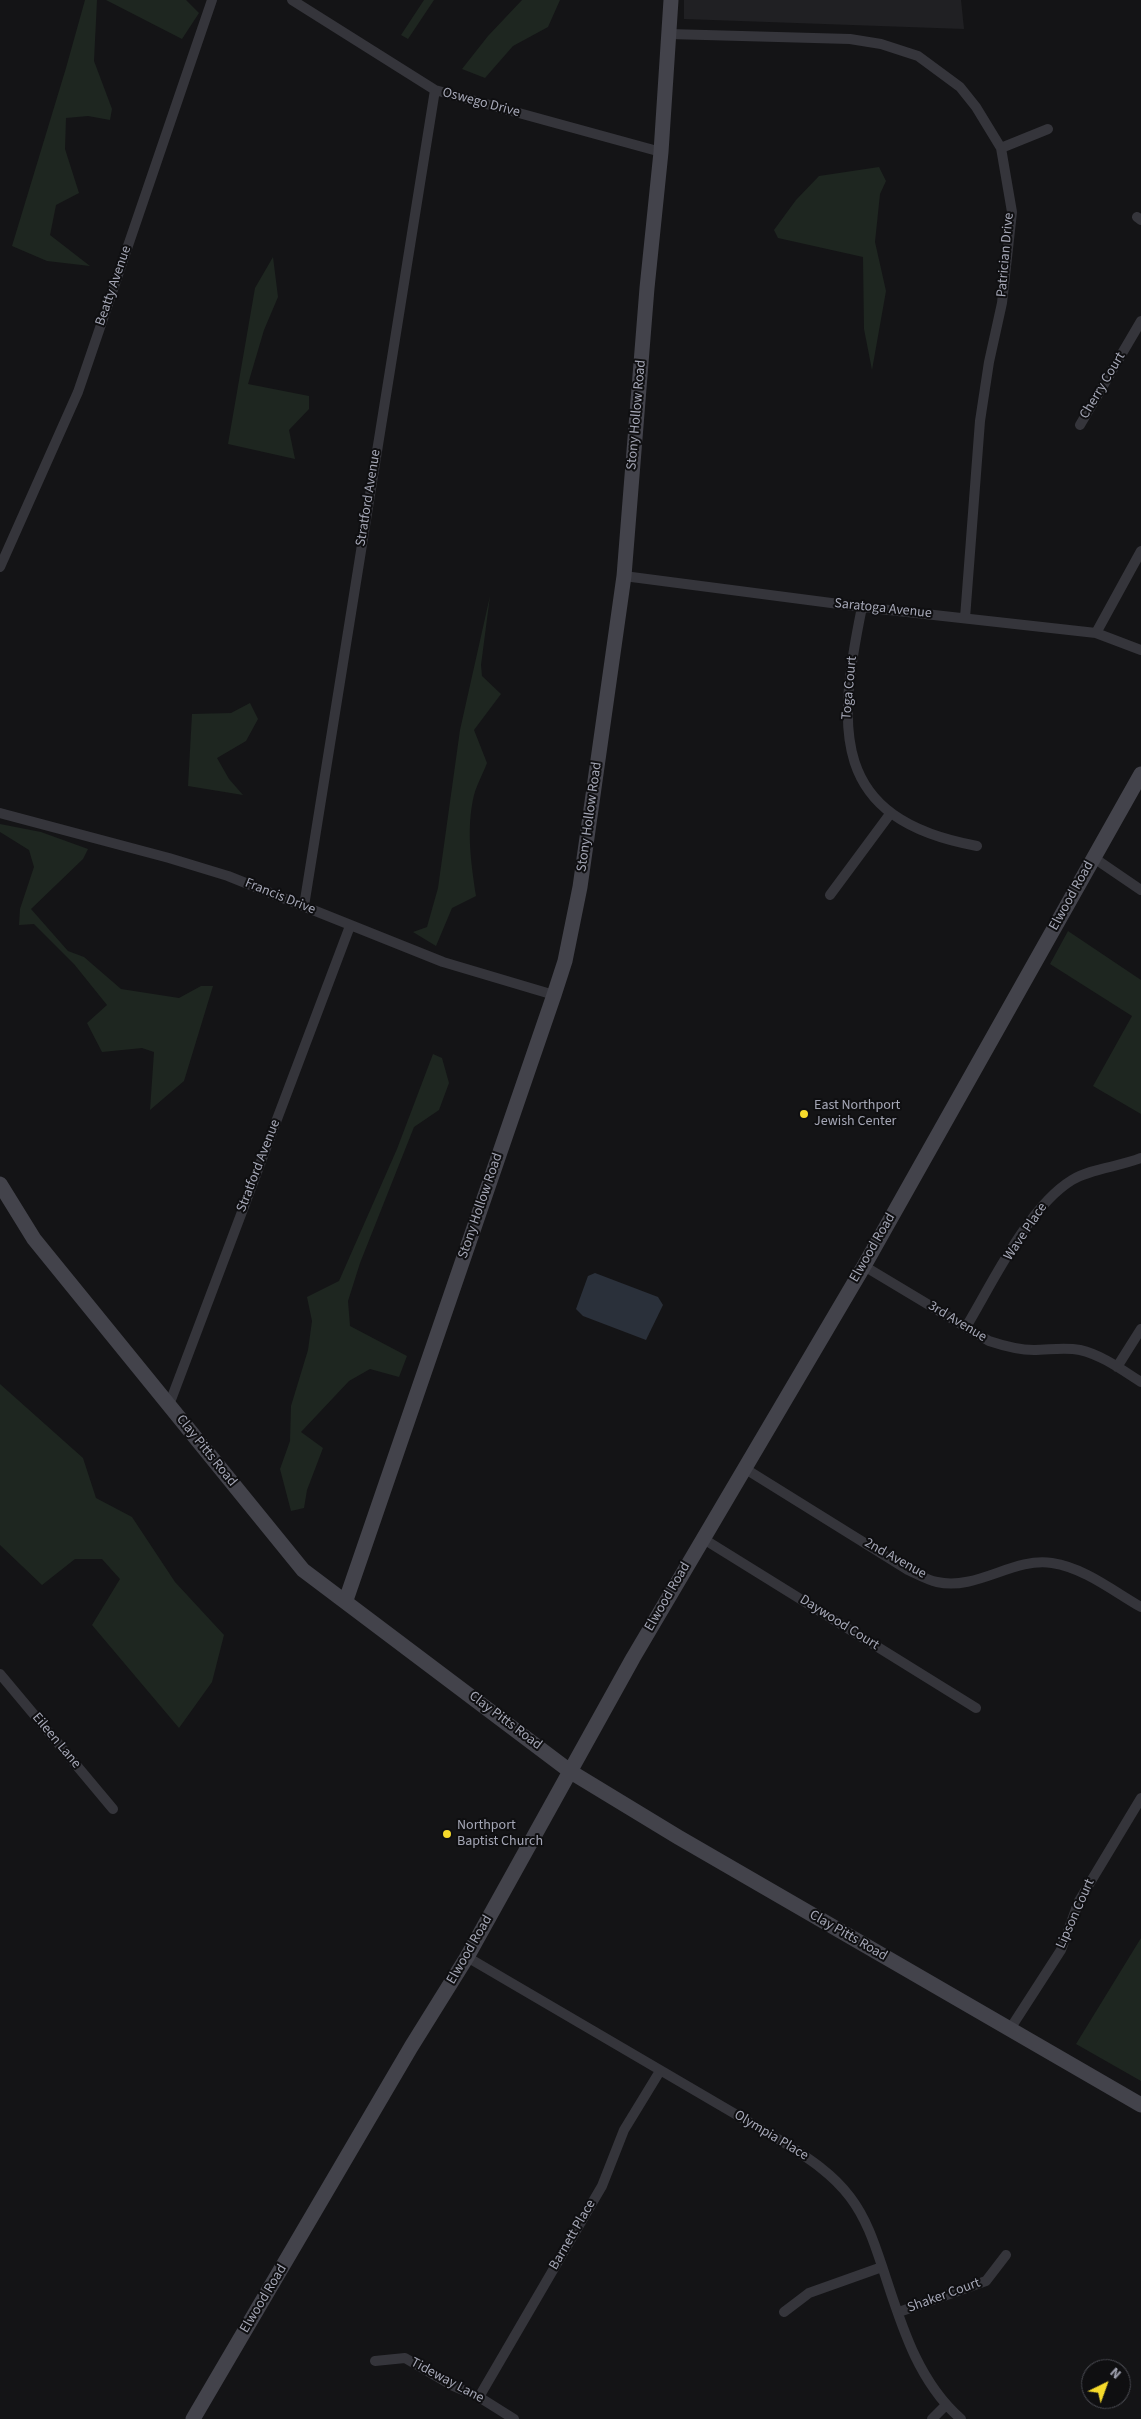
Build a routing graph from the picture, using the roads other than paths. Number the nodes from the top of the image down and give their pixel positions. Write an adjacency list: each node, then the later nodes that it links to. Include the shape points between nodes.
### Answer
1 (212, 0): 12 (street, Beatty Avenue, via 78,392)
2 (292, 0): 5 (street, Oswego Drive)
3 (671, 0): 4 (street, Stony Hollow Road)
4 (669, 34): 7 (street, Patrician Drive, via 850,39 881,44 918,56 960,87); 8 (street, Stony Hollow Road)
5 (435, 90): 8 (street, Oswego Drive); 25 (street, Stratford Avenue)
6 (1048, 128): 7 (street)
7 (1001, 148): 15 (street, Patrician Drive, via 1012,212 1002,303 980,421)
8 (661, 152): 13 (street, Stony Hollow Road)
9 (1141, 322): 10 (street, Cherry Court)
10 (1080, 425)
11 (1141, 551): 16 (street)
12 (0, 567)
13 (624, 576): 14 (street, Saratoga Avenue); 27 (street, Stony Hollow Road, via 580,887 565,961)
14 (862, 607): 15 (street, Saratoga Avenue); 20 (street, Toga Court, via 853,649 846,723 857,770)
15 (965, 618): 16 (street, Saratoga Avenue)
16 (1096, 634): 17 (street, Saratoga Avenue)
17 (1141, 650)
18 (1141, 774): 22 (street, Elwood Road)
19 (0, 813): 25 (street, Francis Drive, via 177,860)
20 (890, 814): 21 (street, Toga Court, via 946,840); 24 (street)
21 (977, 846)
22 (1094, 858): 23 (street); 30 (street, Elwood Road)
23 (1141, 890)
24 (830, 894)
25 (304, 906): 26 (street, Francis Drive)
26 (350, 926): 27 (street, Francis Drive, via 443,962); 35 (street, Stratford Avenue)
27 (554, 995): 38 (street, Stony Hollow Road)
28 (1141, 1158): 31 (street, Wave Place, via 1074,1179 1052,1195 1031,1219)
29 (0, 1184): 35 (street, Clay Pitts Road, via 34,1239)
30 (864, 1266): 31 (street, 3rd Avenue); 36 (street, Elwood Road)
31 (966, 1327): 33 (street, 3rd Avenue, via 989,1341 1010,1348 1080,1350)
32 (1141, 1329): 33 (street)
33 (1117, 1367): 34 (street, 3rd Avenue)
34 (1141, 1382)
35 (169, 1406): 38 (street, Clay Pitts Road, via 303,1570)
36 (744, 1468): 37 (street, Elwood Road); 39 (street, 2nd Avenue, via 908,1570 937,1582 969,1582 1025,1564 1051,1563 1077,1569)
37 (702, 1538): 41 (street, Daywood Court); 42 (street, Elwood Road)
38 (346, 1600): 42 (street, Clay Pitts Road)
39 (1141, 1607)
40 (0, 1674): 44 (street, Eileen Lane)
41 (976, 1708)
42 (571, 1772): 45 (street, Elwood Road); 46 (street, Clay Pitts Road)
43 (1141, 1798): 46 (street, Lipson Court, via 1079,1901 1061,1950)
44 (113, 1809)
45 (467, 1957): 47 (street, Olympia Place); 56 (street, Elwood Road)
46 (1010, 2029): 48 (street, Clay Pitts Road)
47 (660, 2071): 50 (street, Olympia Place, via 814,2162 835,2180 864,2218); 54 (street, Barnett Place, via 624,2130 602,2186)
48 (1141, 2105)
49 (1006, 2255): 52 (street, Shaker Court, via 986,2281)
50 (882, 2267): 51 (street, via 809,2293); 52 (street, Olympia Place)
51 (784, 2312)
52 (899, 2312): 55 (street, Olympia Place, via 919,2368)
53 (375, 2361): 54 (street, Tideway Lane, via 405,2358)
54 (479, 2397): 57 (street, Tideway Lane)
55 (945, 2406): 58 (street); 59 (street, Olympia Place)
56 (193, 2419)
57 (514, 2419)
58 (932, 2419)
59 (960, 2419)

